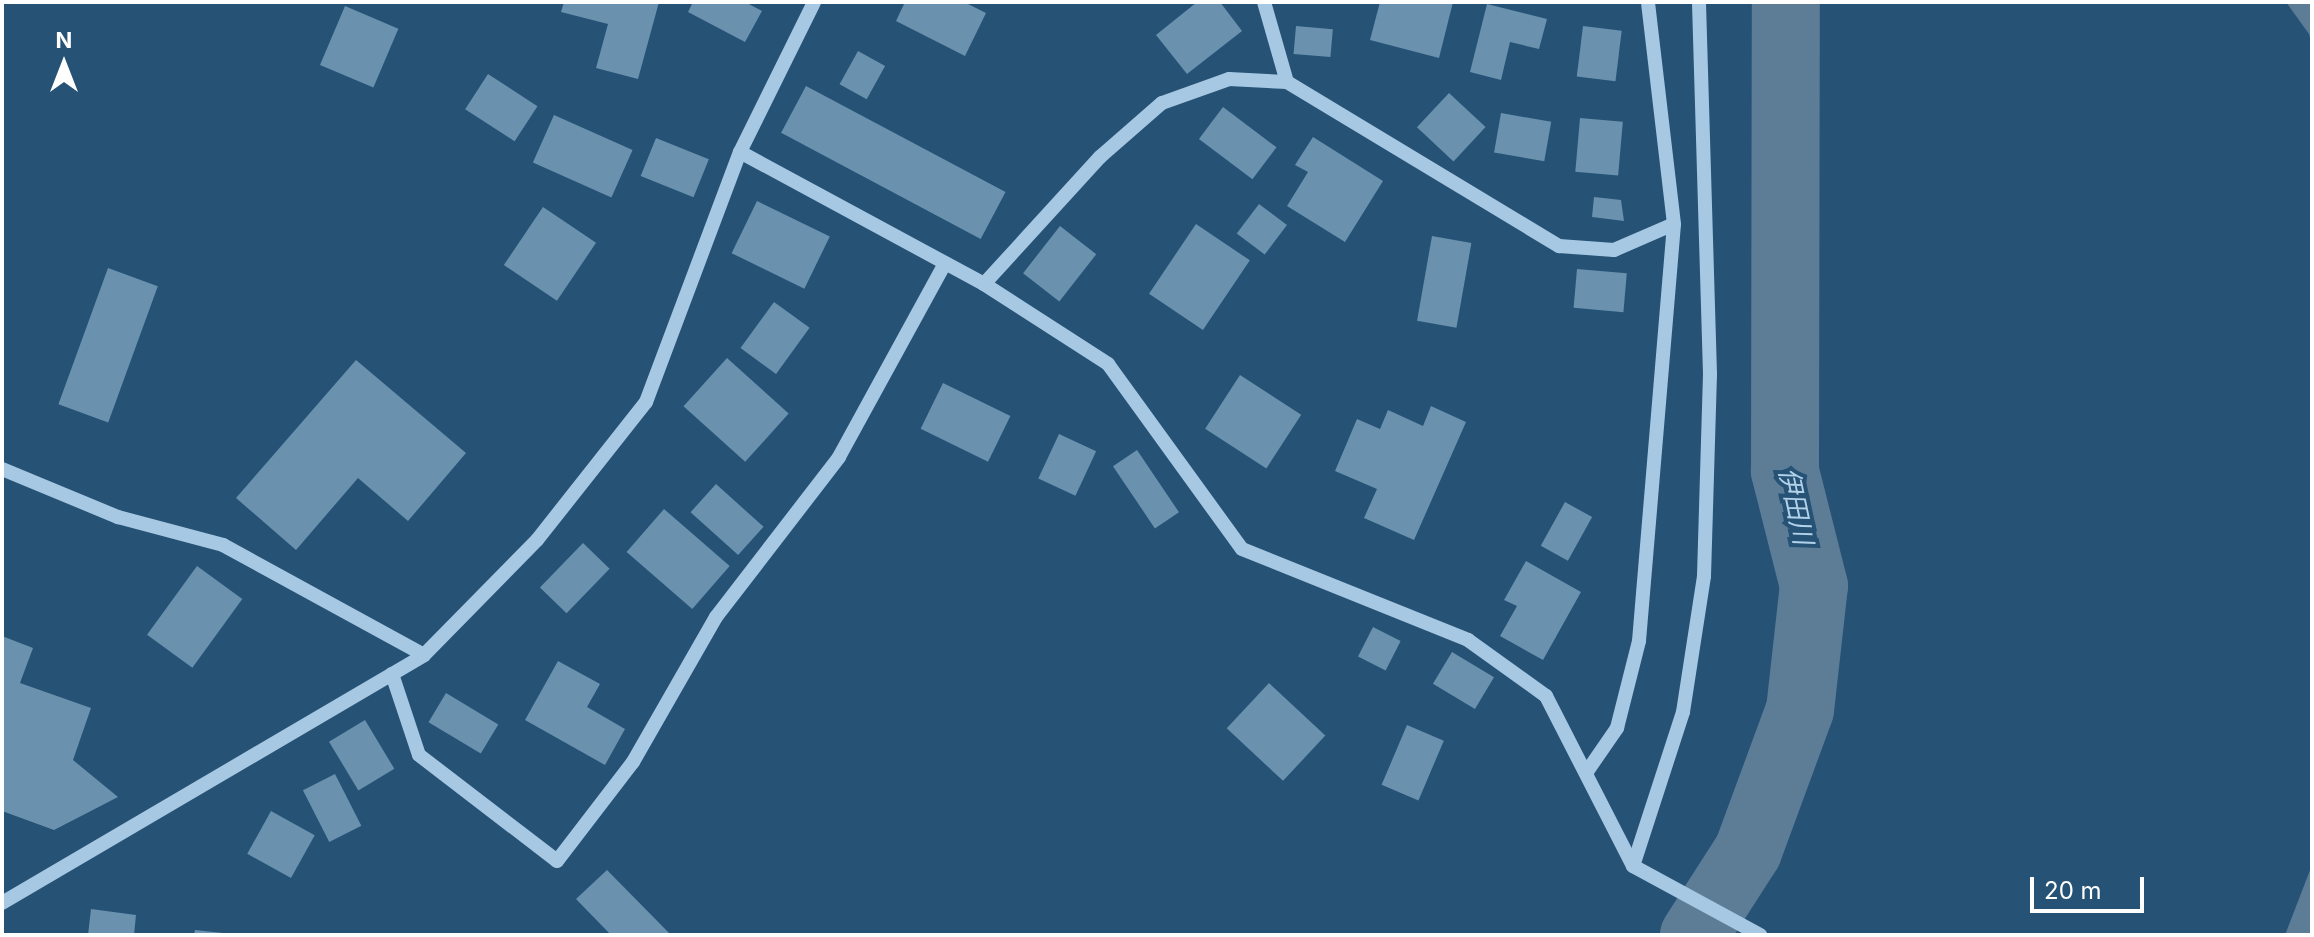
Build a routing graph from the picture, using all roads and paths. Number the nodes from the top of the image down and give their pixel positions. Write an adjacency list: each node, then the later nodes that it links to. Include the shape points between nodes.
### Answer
1 (813, 2): 6 (street)
2 (1264, 2): 5 (street)
3 (1648, 2): 7 (street)
4 (1699, 2): 14 (street, via 1710,374 1704,576 1683,712)
5 (1287, 82): 7 (street, via 1559,246 1614,250); 9 (street, via 1229,79 1162,103 1100,157)
6 (740, 152): 8 (street); 11 (street, via 646,402 537,540)
7 (1674, 224): 13 (street, via 1639,641 1617,728)
8 (945, 263): 9 (street); 12 (street, via 839,457 716,617 633,762 557,861 419,755)
9 (984, 284): 13 (street, via 1108,364 1242,549 1468,640 1546,696)
10 (2, 469): 11 (street, via 118,517 223,545)
11 (424, 655): 12 (street)
12 (392, 674): 15 (street)
13 (1586, 773): 14 (street)
14 (1633, 866): 16 (street)
15 (2, 903)
16 (1760, 935)

